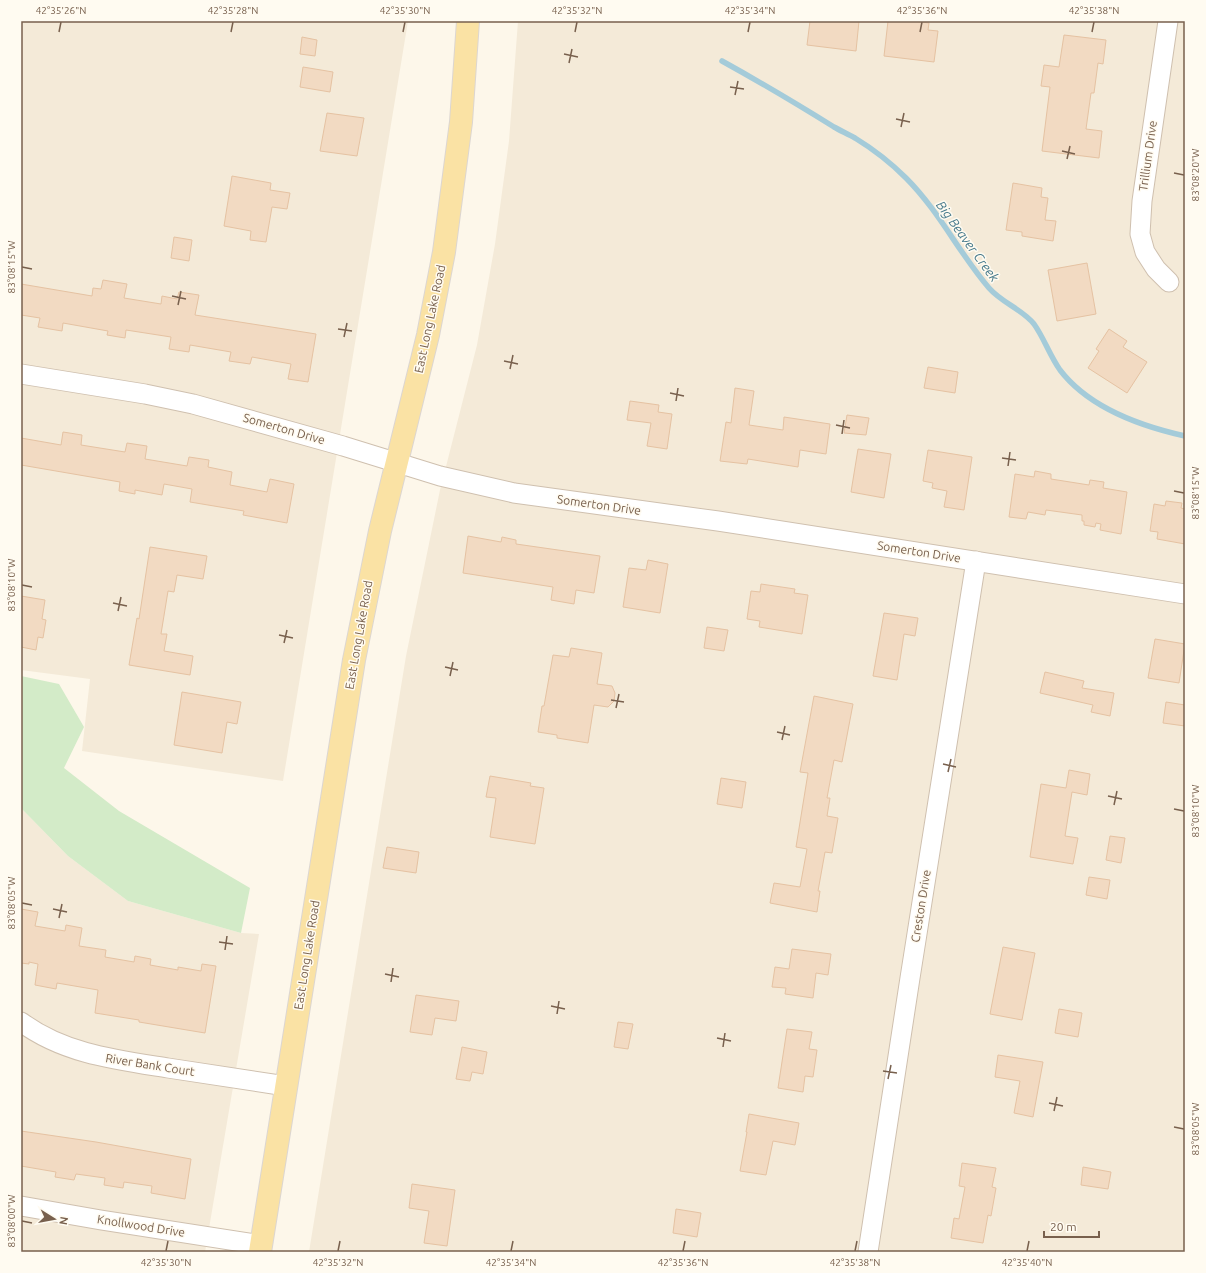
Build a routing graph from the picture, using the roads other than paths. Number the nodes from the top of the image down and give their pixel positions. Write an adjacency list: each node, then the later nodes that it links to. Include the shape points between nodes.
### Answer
1 (468, 21): 5 (main road, East Long Lake Road, via 461,122 444,252 428,335)
2 (1168, 21): 3 (street, Trillium Drive, via 1142,201 1140,234 1145,252 1156,269)
3 (1169, 282)
4 (21, 374): 5 (street, Somerton Drive, via 193,404)
5 (397, 463): 6 (street, Somerton Drive, via 514,493 718,521); 9 (main road, East Long Lake Road, via 378,538 354,660)
6 (976, 561): 7 (street, Somerton Drive); 12 (street, Creston Drive)
7 (1185, 594)
8 (21, 1022): 9 (street, River Bank Court, via 47,1038 74,1050 107,1058)
9 (286, 1086): 11 (main road, East Long Lake Road)
10 (21, 1206): 11 (street, Knollwood Drive)
11 (261, 1248)
12 (868, 1252)

